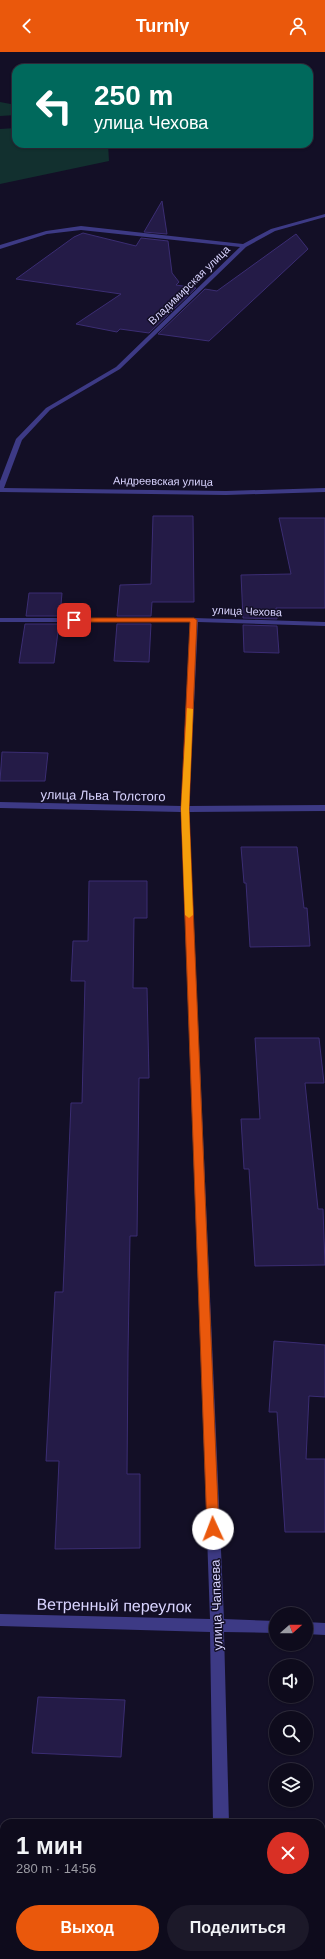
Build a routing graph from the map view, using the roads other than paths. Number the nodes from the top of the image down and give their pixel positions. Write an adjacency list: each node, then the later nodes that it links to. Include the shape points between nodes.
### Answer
1 (325, 215): 2 (street, Владимирская улица, via 273,230)
2 (244, 246): 3 (street, via 81,228 46,233); 4 (street, Владимирская улица, via 118,368 48,408 19,439)
3 (0, 247)
4 (0, 490): 5 (street, Андреевская улица, via 226,493)
5 (325, 490)
6 (0, 620): 7 (street, улица Чехова)
7 (194, 620): 8 (street, улица Чехова); 11 (street, улица Чапаева)
8 (325, 624)
9 (0, 805): 11 (street, улица Льва Толстого)
10 (325, 808): 11 (street, улица Льва Толстого)
11 (185, 809): 13 (street, улица Чапаева)
12 (0, 1620): 13 (street, Ветренный переулок)
13 (217, 1625): 14 (street, Ветренный переулок); 17 (street, улица Чапаева)
14 (269, 1627)
15 (313, 1628): 16 (street)
16 (325, 1629)
17 (221, 1819)

